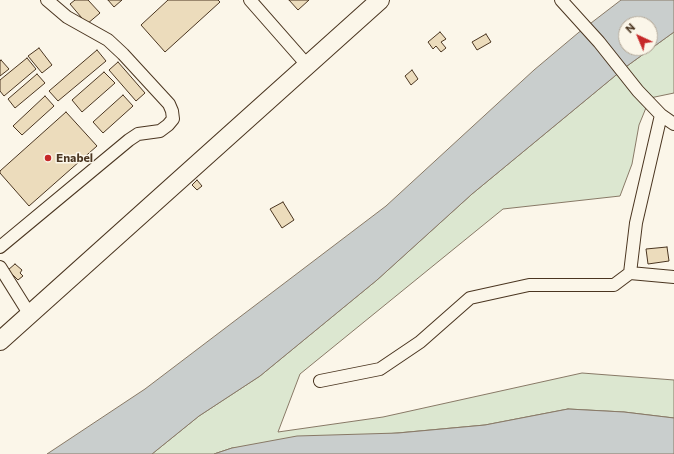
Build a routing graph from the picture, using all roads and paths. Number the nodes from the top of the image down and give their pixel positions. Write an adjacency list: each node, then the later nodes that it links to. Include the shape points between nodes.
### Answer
1 (46, 0): 8 (street, via 67,17 108,40 123,54 168,104 172,111 172,119 160,131 138,134 129,140)
2 (250, 0): 5 (street)
3 (380, 0): 5 (highway)
4 (561, 0): 6 (street)
5 (308, 66): 12 (highway)
6 (661, 114): 7 (street); 10 (street, via 636,223)
7 (674, 124)
8 (0, 247)
9 (0, 267): 12 (street)
10 (630, 273): 11 (street); 14 (street, via 614,285 529,285 470,298 420,342 380,369)
11 (674, 276)
12 (30, 315): 13 (highway)
13 (0, 341)
14 (320, 381)

